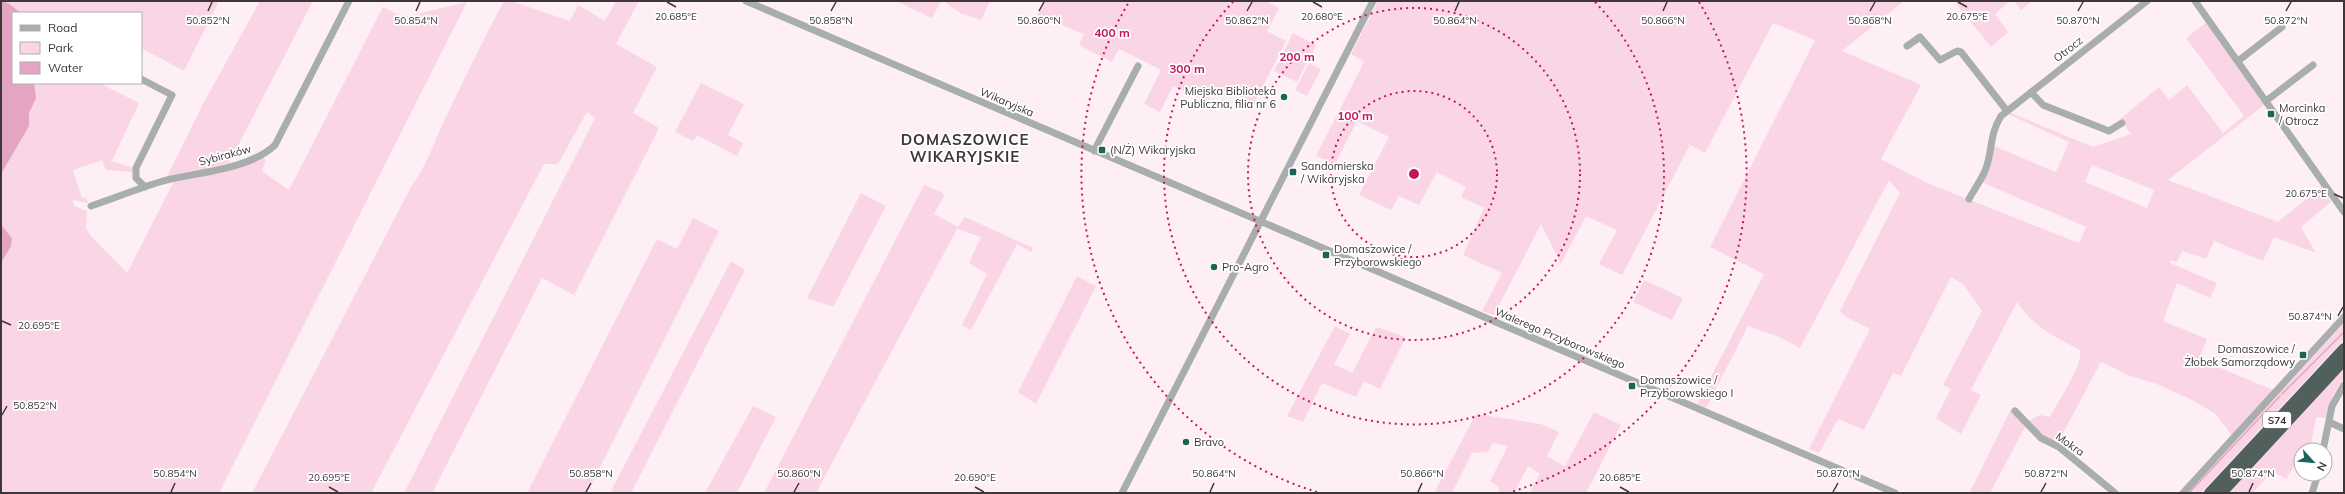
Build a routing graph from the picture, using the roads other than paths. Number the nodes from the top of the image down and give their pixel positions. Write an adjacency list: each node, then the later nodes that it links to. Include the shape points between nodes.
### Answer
1 (349, 1): 17 (street, Sybiraków, via 275,145 261,156)
2 (746, 1): 16 (street, Wikaryjska)
3 (1373, 1): 21 (street)
4 (2147, 1): 12 (street, Otrocz)
5 (2195, 1): 8 (street)
6 (2282, 27): 8 (street)
7 (1907, 46): 14 (street, via 1920,37 1940,60 1957,51 1961,52)
8 (2238, 61): 13 (street)
9 (2313, 65): 13 (street)
10 (1138, 66): 16 (street)
11 (142, 80): 17 (street, via 172,95 136,168 136,178)
12 (2031, 92): 14 (street, Otrocz); 15 (street, via 2043,105 2109,131)
13 (2266, 101): 20 (street)
14 (2005, 113): 18 (street, via 1994,127 1985,171)
15 (2122, 124)
16 (1094, 151): 21 (street, Wikaryjska)
17 (145, 187): 19 (street, Sybiraków)
18 (1969, 198)
19 (91, 206)
20 (2344, 212)
21 (1260, 222): 31 (street); 32 (street, Walerego Przyborowskiego)
22 (2344, 317): 34 (street)
23 (2344, 348): 35 (highway, S74)
24 (2344, 361): 36 (highway, S74)
25 (2344, 385): 27 (street, via 2336,398)
26 (2015, 411): 33 (street, Mokra, via 2041,438 2059,447)
27 (2329, 422): 28 (street); 29 (street)
28 (2344, 429)
29 (2325, 442)
30 (2315, 482): 37 (street)
31 (1122, 493)
32 (1895, 493)
33 (2115, 493)
34 (2183, 493)
35 (2209, 493)
36 (2222, 493)
37 (2312, 493)

